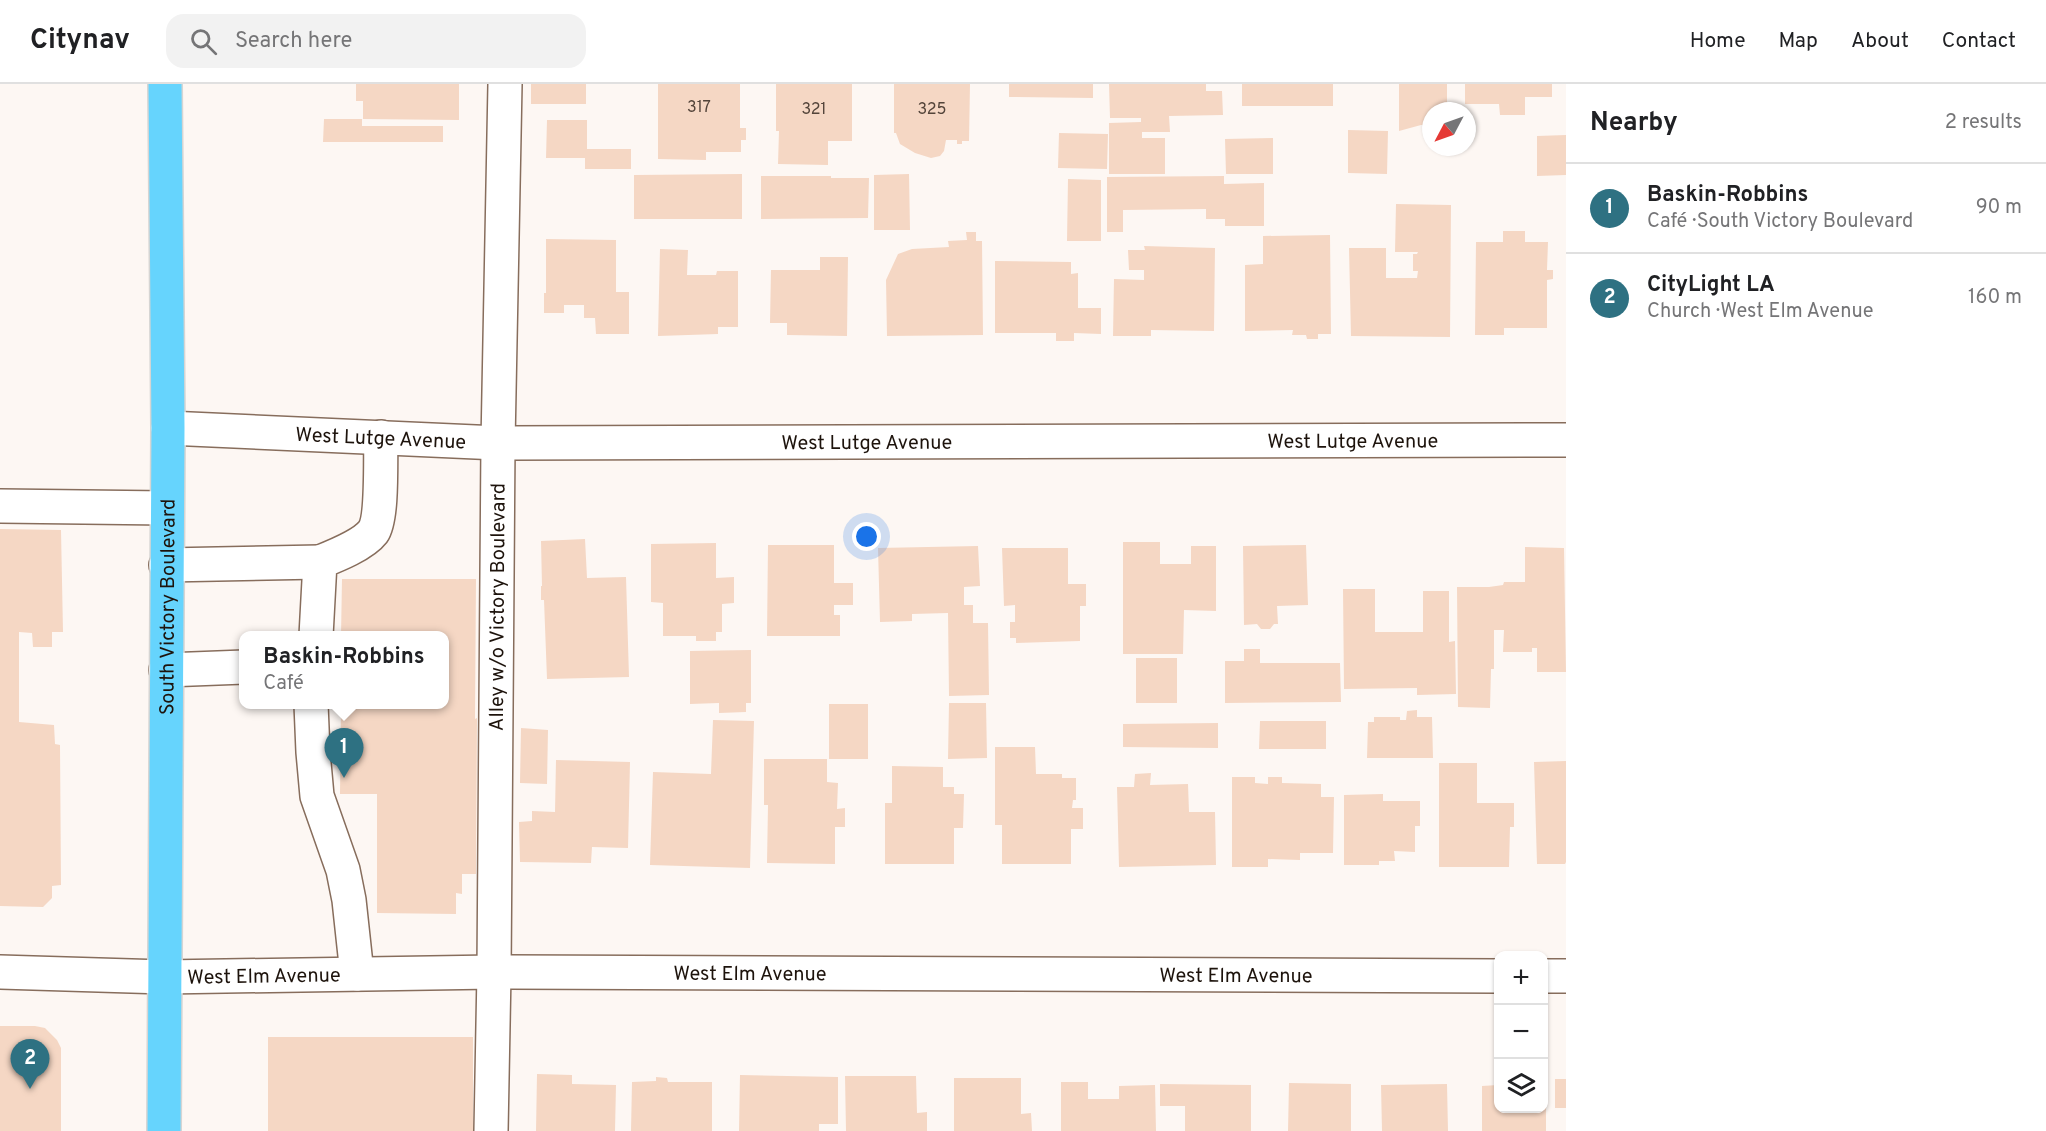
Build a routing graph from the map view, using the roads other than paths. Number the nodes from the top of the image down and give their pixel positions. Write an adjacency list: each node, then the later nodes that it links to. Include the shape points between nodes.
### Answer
1 (165, 84): 3 (main road, South Victory Boulevard)
2 (505, 84): 6 (street, Alley w/o Victory Boulevard)
3 (168, 428): 4 (street, West Lutge Avenue); 8 (main road, South Victory Boulevard)
4 (381, 437): 6 (street, West Lutge Avenue); 9 (street, via 379,516 374,531)
5 (1566, 440): 6 (street, West Lutge Avenue)
6 (498, 443): 16 (street, Alley w/o Victory Boulevard)
7 (0, 506): 8 (street)
8 (167, 508): 10 (main road, South Victory Boulevard)
9 (320, 562): 10 (street); 11 (street)
10 (166, 565): 13 (main road, South Victory Boulevard)
11 (316, 631)
12 (239, 667): 13 (street)
13 (166, 670): 21 (main road, South Victory Boulevard)
14 (311, 709): 17 (street, via 317,796 343,870)
15 (0, 972): 21 (street, West Elm Avenue)
16 (494, 972): 17 (street, West Elm Avenue); 18 (street, West Elm Avenue); 23 (street, Alley w/o Victory Boulevard)
17 (357, 974): 21 (street, West Elm Avenue)
18 (1494, 976)
19 (1548, 976): 20 (street)
20 (1566, 976)
21 (164, 977): 22 (main road, South Victory Boulevard)
22 (164, 1131)
23 (491, 1131)

